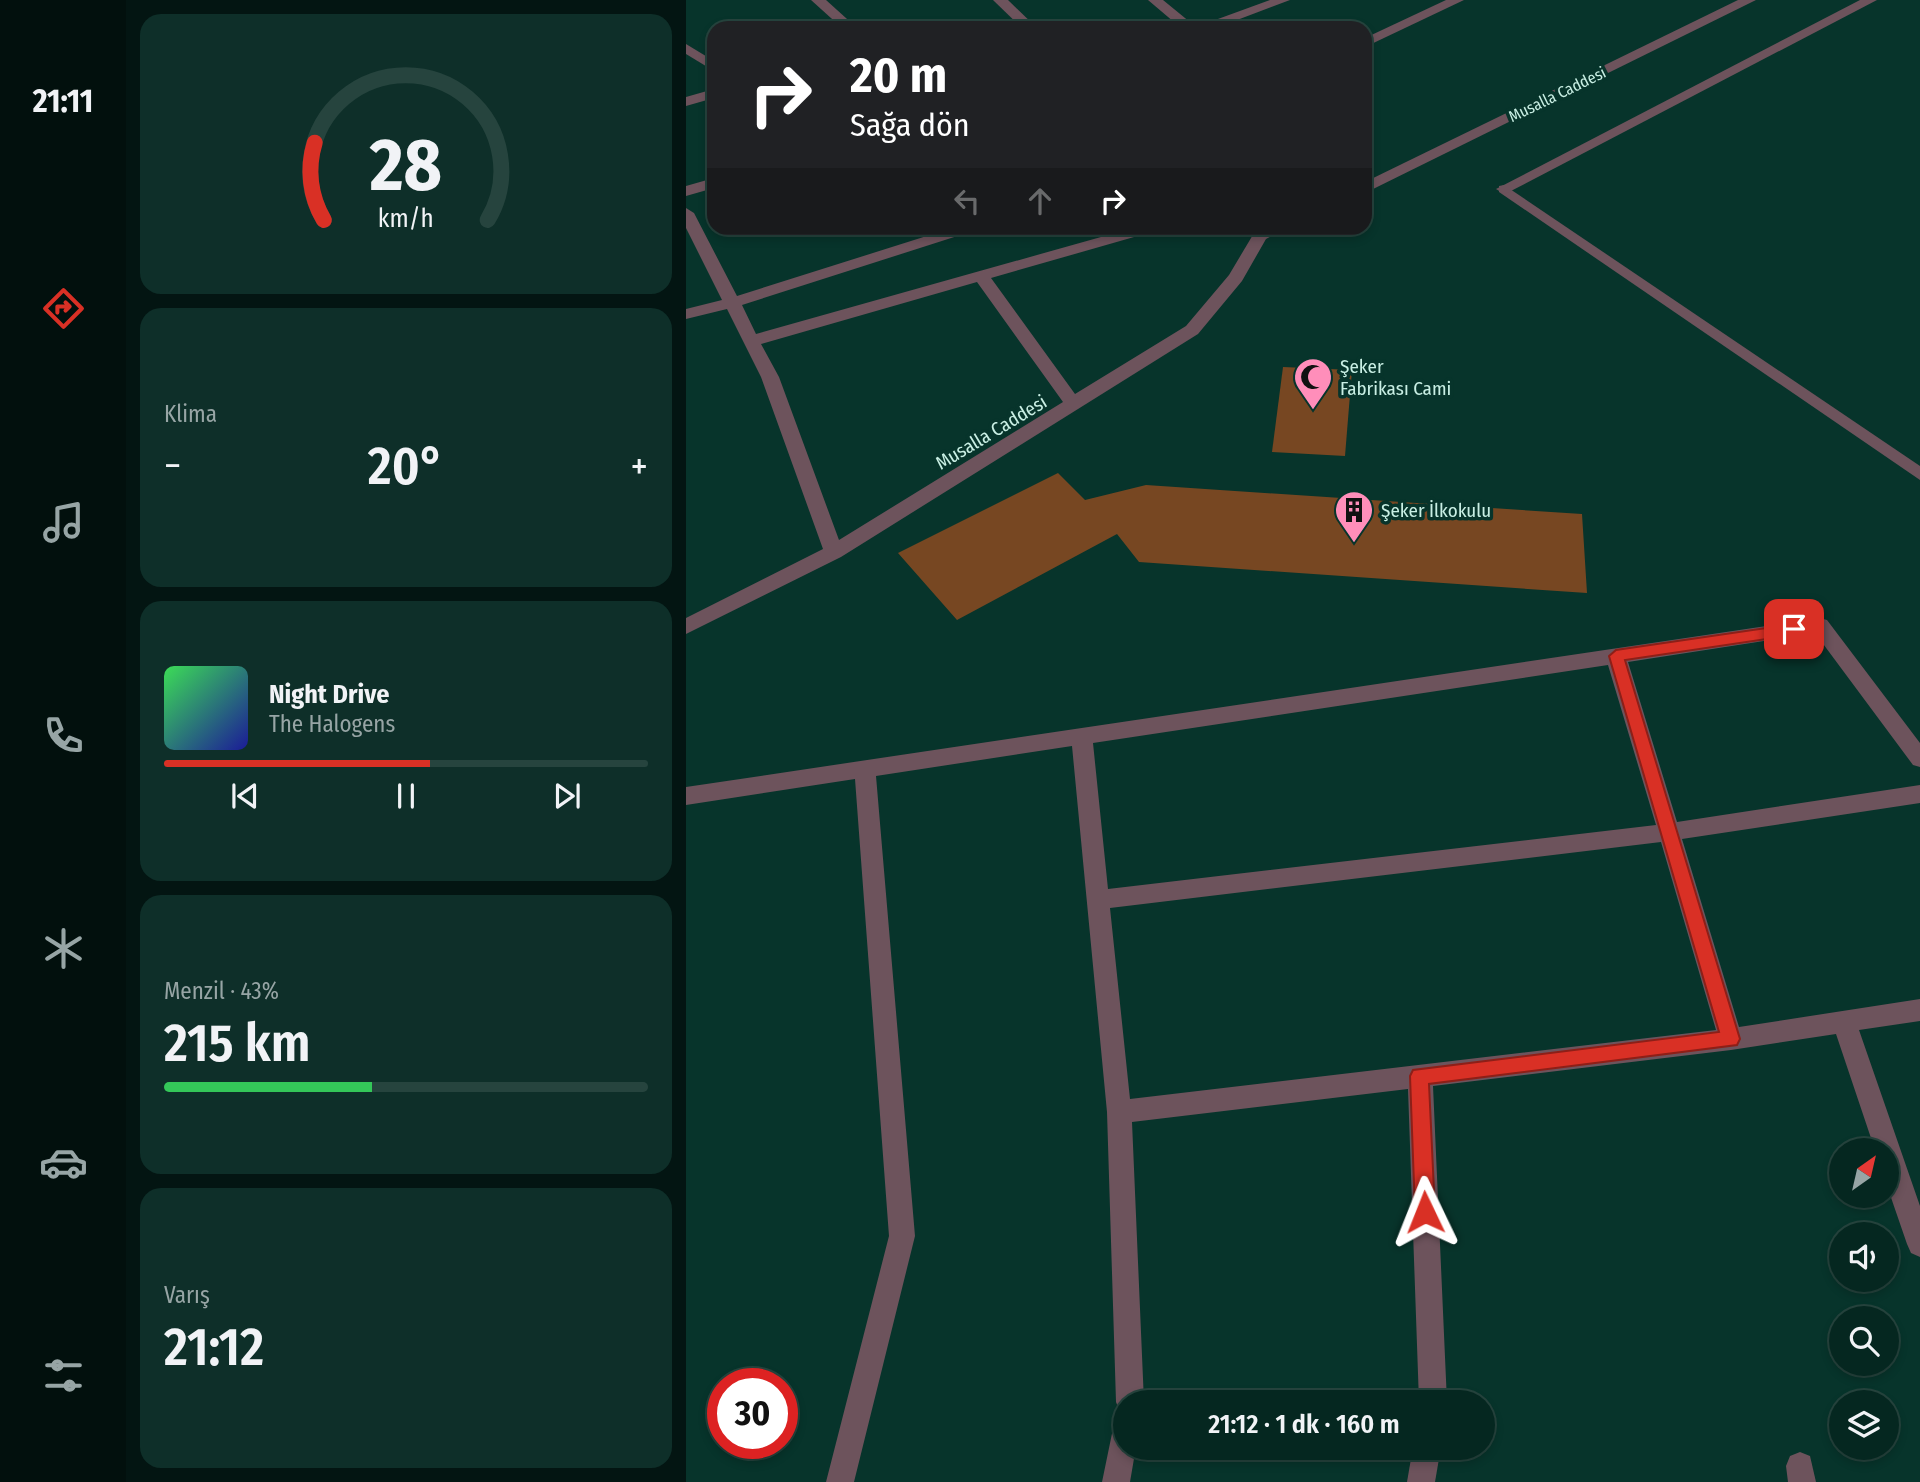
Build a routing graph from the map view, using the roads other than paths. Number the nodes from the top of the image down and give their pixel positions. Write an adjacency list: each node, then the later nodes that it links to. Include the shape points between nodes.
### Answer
1 (818, 0): 8 (street)
2 (1000, 0): 9 (street)
3 (1155, 0): 10 (street)
4 (1283, 0): 11 (street)
5 (1457, 0): 12 (street)
6 (1749, 0): 18 (street, Musalla Caddesi)
7 (1870, 0): 21 (street)
8 (842, 21)
9 (1022, 21)
10 (1181, 21)
11 (1223, 21)
12 (1372, 40)
13 (686, 48): 14 (street)
14 (707, 62)
15 (707, 95): 16 (street)
16 (686, 102)
17 (1372, 172): 18 (street)
18 (1382, 180): 20 (street, Musalla Caddesi)
19 (707, 185): 22 (street)
20 (1372, 185)
21 (1504, 189): 32 (lane)
22 (686, 191)
23 (686, 213): 28 (street)
24 (945, 235): 28 (street)
25 (1124, 235): 27 (street)
26 (1254, 235): 31 (street, Musalla Caddesi, via 1237,277 1192,330)
27 (980, 275): 30 (street); 31 (street)
28 (732, 303): 29 (street); 30 (street)
29 (686, 314)
30 (751, 341): 33 (street, via 770,377)
31 (1074, 405): 33 (street, Musalla Caddesi)
32 (1920, 474)
33 (834, 552): 34 (street, Musalla Caddesi)
34 (686, 627)
35 (1616, 656): 36 (street); 37 (street, via 1820,625); 41 (street)
36 (1082, 736): 38 (street); 42 (street)
37 (1920, 759)
38 (865, 769): 40 (street); 53 (street, via 902,1236)
39 (1920, 794): 41 (street)
40 (686, 796)
41 (1669, 832): 42 (street); 45 (street)
42 (1099, 900): 47 (street)
43 (1920, 1010): 44 (street)
44 (1844, 1022): 45 (street); 48 (street)
45 (1731, 1039): 46 (street)
46 (1420, 1076): 47 (street); 50 (street)
47 (1119, 1112): 49 (street)
48 (1920, 1244)
49 (1130, 1390)
50 (1433, 1390)
51 (1120, 1460): 54 (street)
52 (1425, 1460): 55 (street)
53 (840, 1482)
54 (1116, 1482)
55 (1421, 1482)

